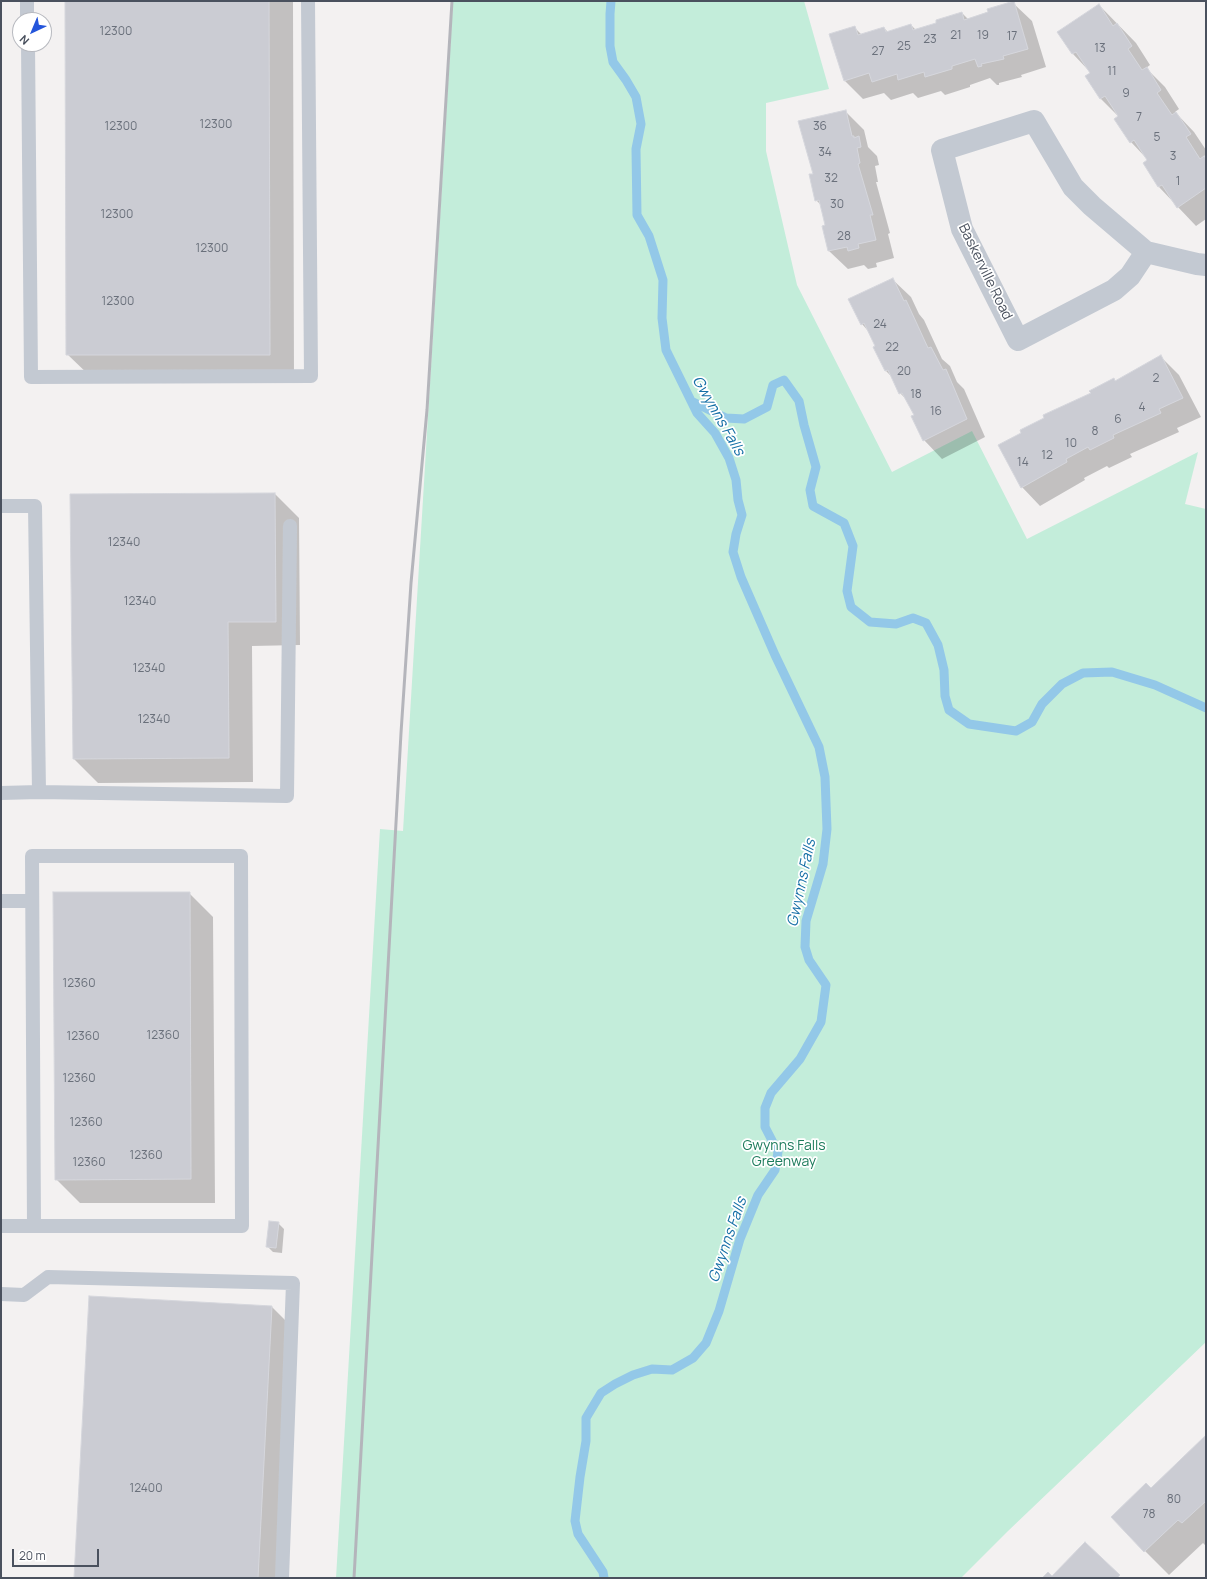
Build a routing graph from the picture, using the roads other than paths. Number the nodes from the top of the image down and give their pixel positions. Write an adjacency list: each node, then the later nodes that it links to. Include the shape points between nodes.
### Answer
1 (27, 1): 3 (lane)
2 (308, 1): 4 (lane, via 311,376 31,377)
3 (27, 12)
4 (28, 52)
5 (1146, 252): 5 (street, Baskerville Road, via 1130,276 1114,290 1018,340 962,229 942,150 1034,121 1073,187); 6 (street, Baskerville Road)
6 (1206, 265)
7 (1, 506): 10 (lane, via 35,506)
8 (290, 526): 10 (lane, via 288,796)
9 (1, 792): 10 (lane)
10 (39, 792)
11 (1, 901): 12 (lane)
12 (32, 901): 14 (lane); 14 (lane, via 32,856 241,856 242,1226)
13 (1, 1226): 14 (lane)
14 (34, 1226)
15 (1, 1294): 16 (lane, via 24,1295 48,1277 293,1282)
16 (282, 1578)

